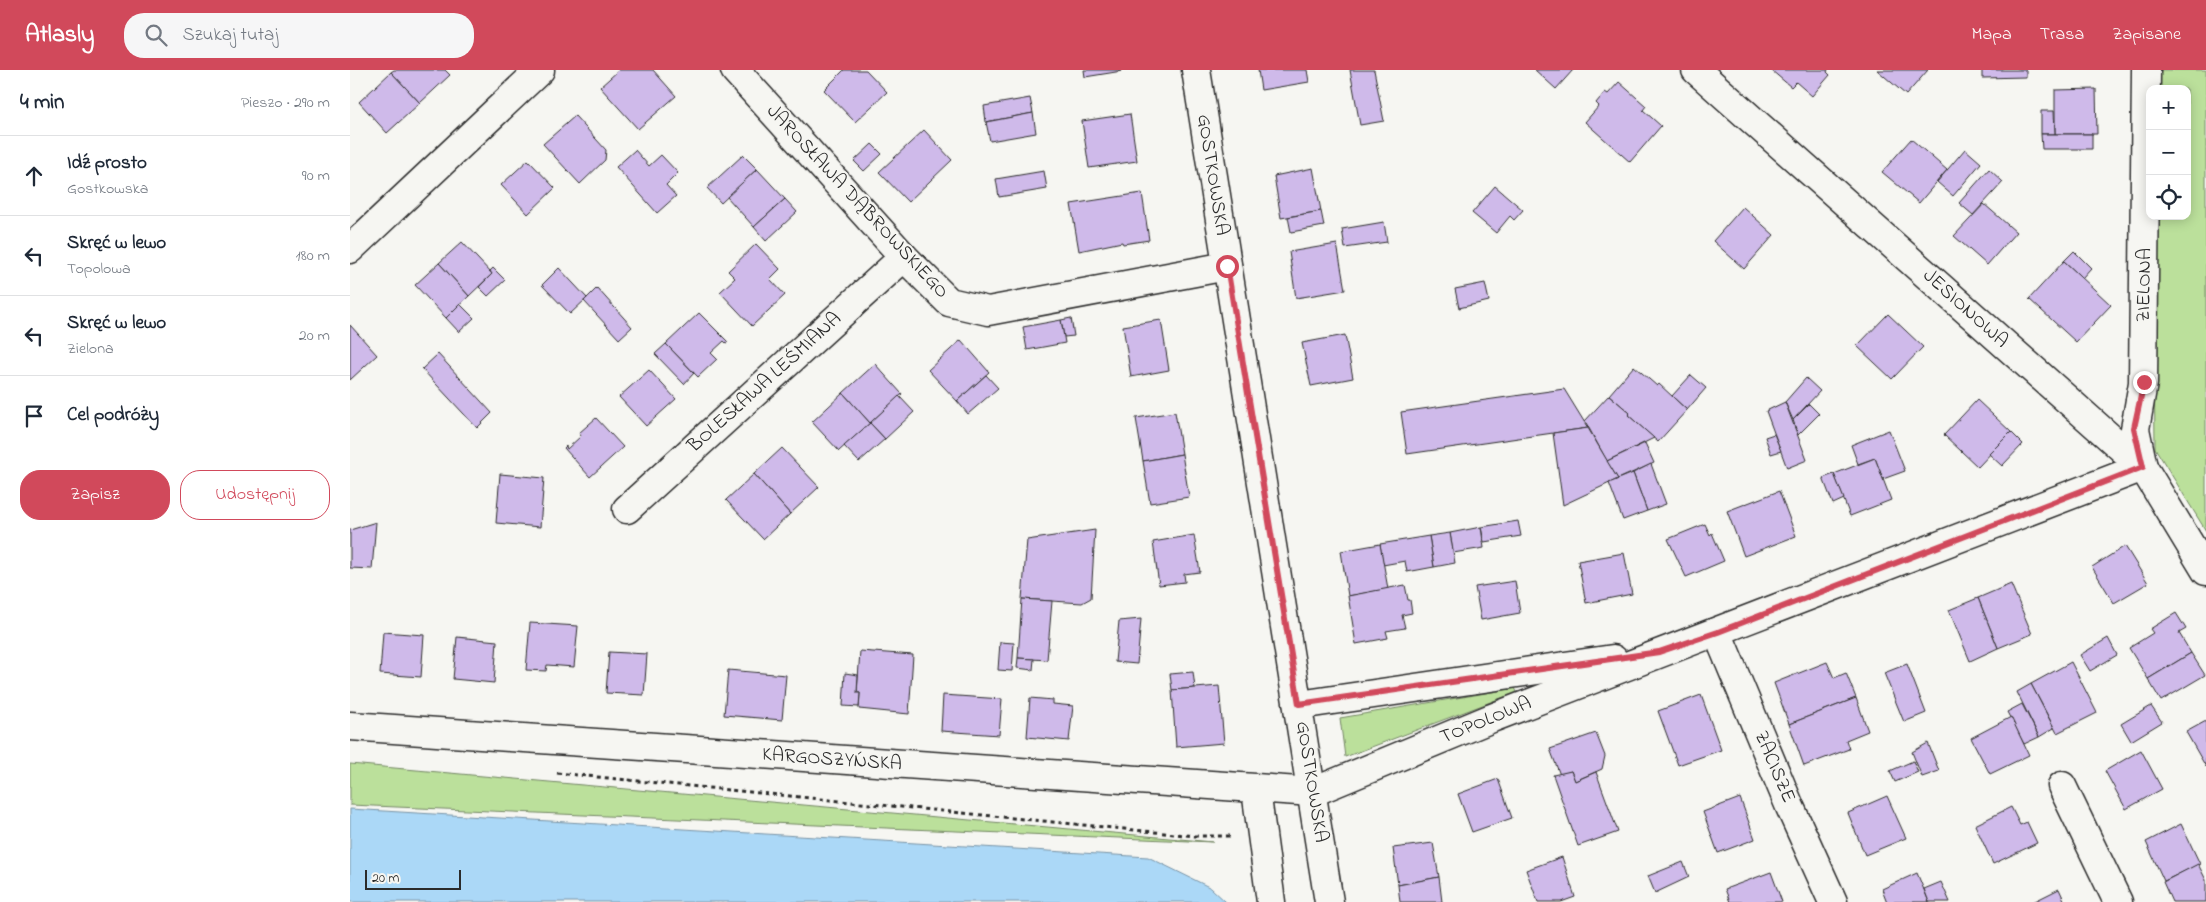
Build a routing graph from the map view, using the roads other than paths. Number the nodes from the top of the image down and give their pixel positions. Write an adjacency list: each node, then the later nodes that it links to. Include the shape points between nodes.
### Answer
1 (540, 70): 6 (street)
2 (735, 70): 7 (street, JAROSŁAWA DĄBROWSKIEGO)
3 (1196, 70): 8 (street, GOSTKOWSKA)
4 (1696, 70): 9 (street, JESIONOWA)
5 (2146, 70): 9 (street, ZIELONA, via 2144,382 2134,428)
6 (350, 249)
7 (904, 257): 8 (street, JAROSŁAWA DĄBROWSKIEGO, via 949,302 988,311); 10 (street, BOLESŁAWA LEŚMIANA)
8 (1227, 266): 14 (street, GOSTKOWSKA)
9 (2143, 467): 11 (street, JESIONOWA); 12 (street, TOPOLOWA)
10 (627, 509)
11 (2206, 571)
12 (1718, 632): 13 (street, TOPOLOWA); 21 (street, ZACISZE)
13 (1659, 652): 14 (street, TOPOLOWA); 18 (street, TOPOLOWA)
14 (1299, 704): 18 (street, GOSTKOWSKA)
15 (350, 726): 17 (street, KARGOSZYŃSKA)
16 (2062, 786): 22 (street)
17 (1256, 790): 18 (street, KARGOSZYŃSKA); 19 (street)
18 (1313, 792): 20 (street, GOSTKOWSKA)
19 (1272, 902)
20 (1329, 902)
21 (1833, 902)
22 (2118, 902)

